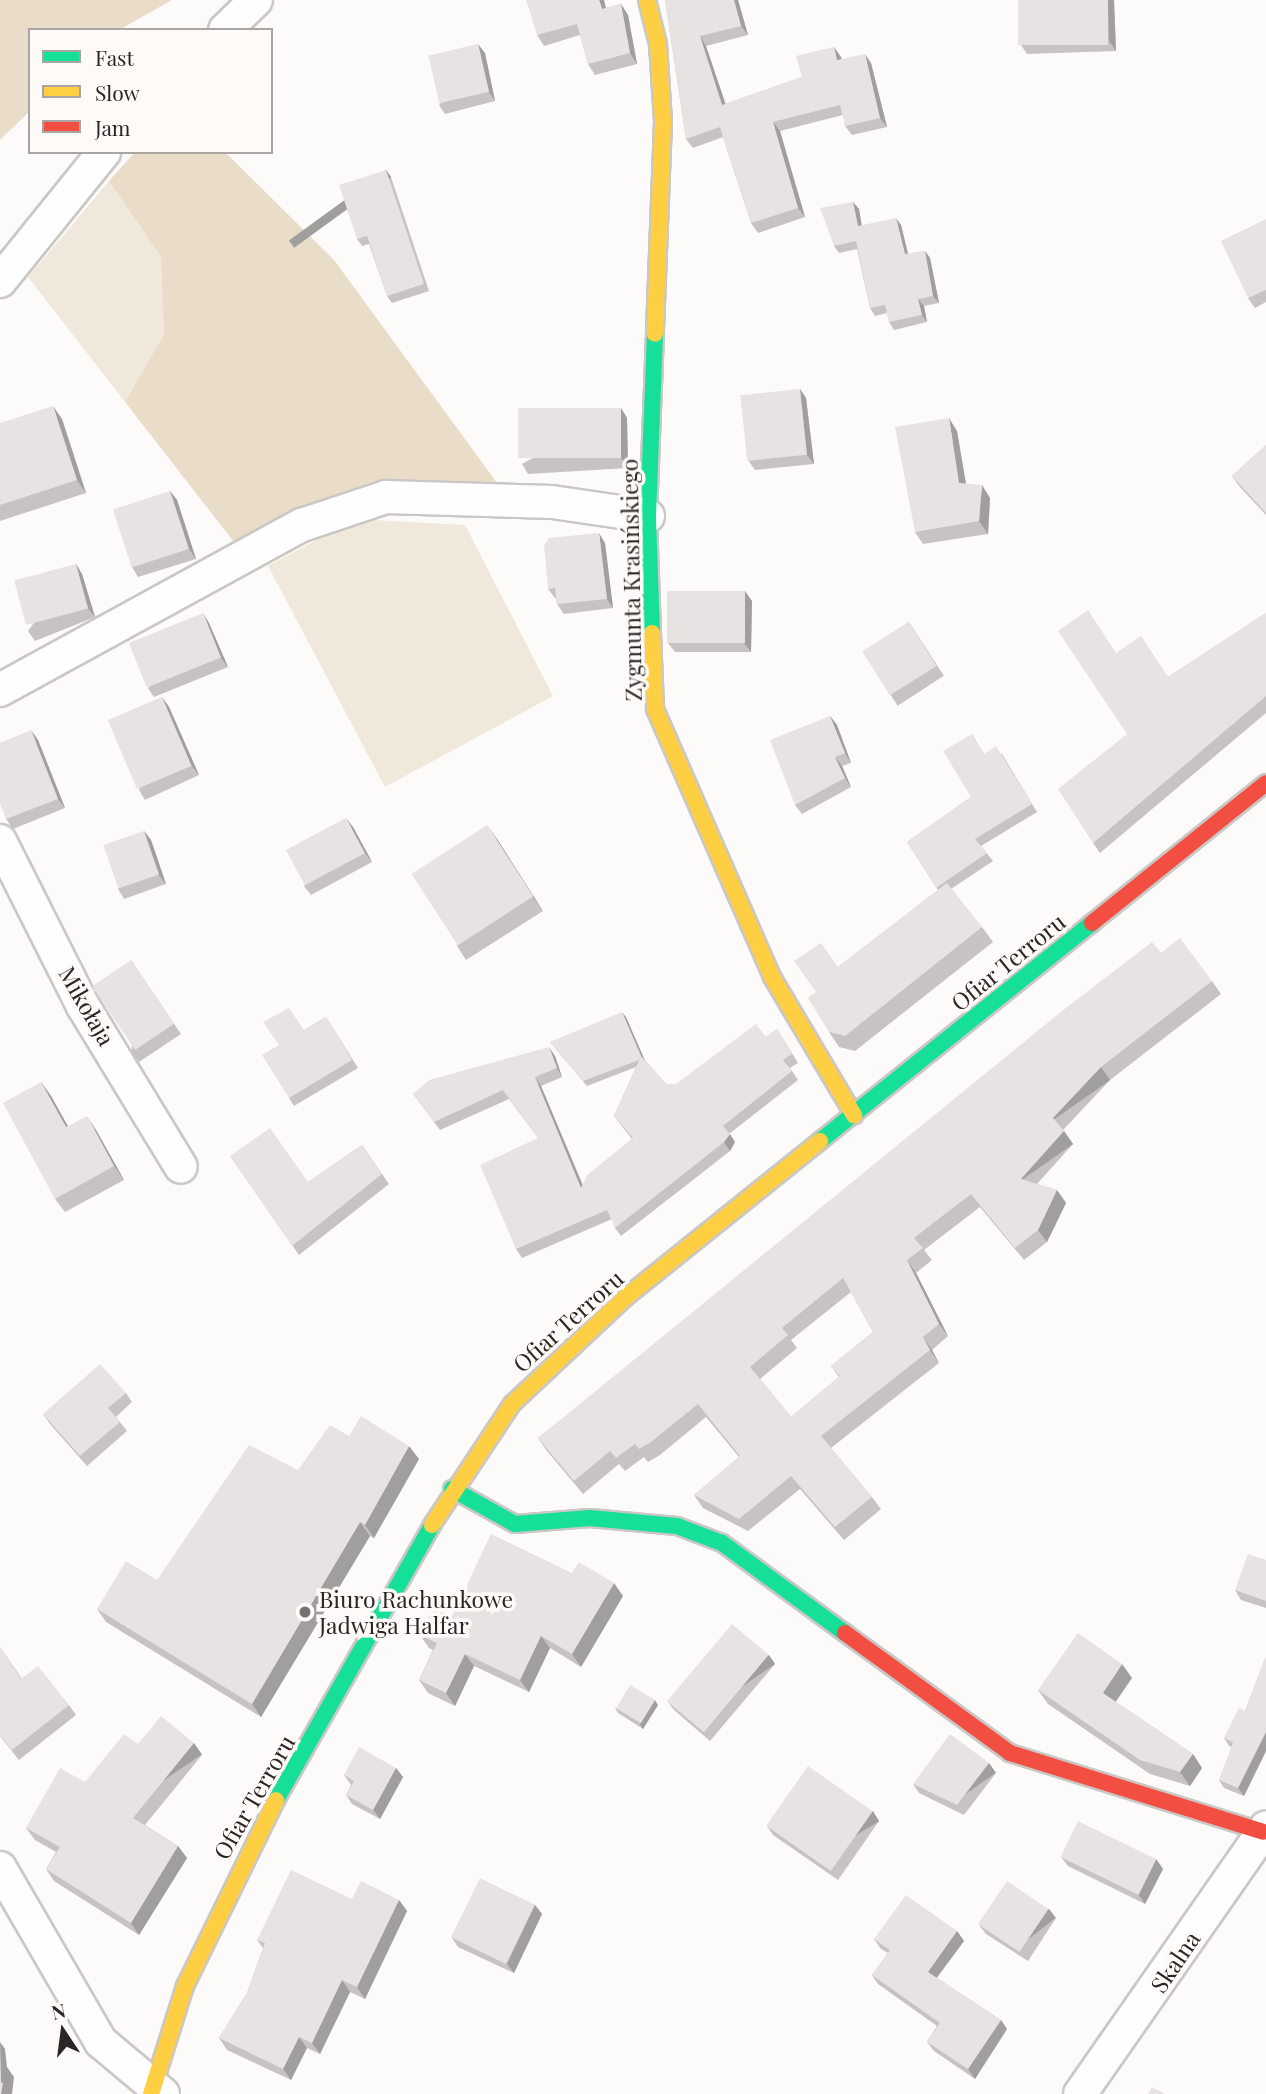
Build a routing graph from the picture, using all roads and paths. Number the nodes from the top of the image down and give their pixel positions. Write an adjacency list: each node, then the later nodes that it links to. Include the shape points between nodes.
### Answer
1 (256, 0): 3 (street)
2 (647, 0): 6 (street, Zygmunta Krasińskiego, via 658,44 663,122)
3 (227, 28)
4 (102, 154): 5 (street)
5 (0, 281)
6 (648, 516): 7 (street, via 552,502 386,497 302,525); 10 (street, Zygmunta Krasińskiego, via 655,709 772,976)
7 (0, 690)
8 (1266, 783): 10 (street, Ofiar Terroru)
9 (0, 841): 11 (street, Mikołaja, via 83,1006)
10 (854, 1115): 12 (street, Ofiar Terroru, via 561,1352 512,1404)
11 (181, 1167)
12 (452, 1489): 13 (street, via 515,1524 590,1518 665,1525 722,1543 1010,1753); 15 (street, Ofiar Terroru, via 246,1853 185,1986)
13 (1264, 1829): 16 (street, Skalna)
14 (0, 1868): 15 (street, via 101,2042)
15 (156, 2092)
16 (1080, 2094)

